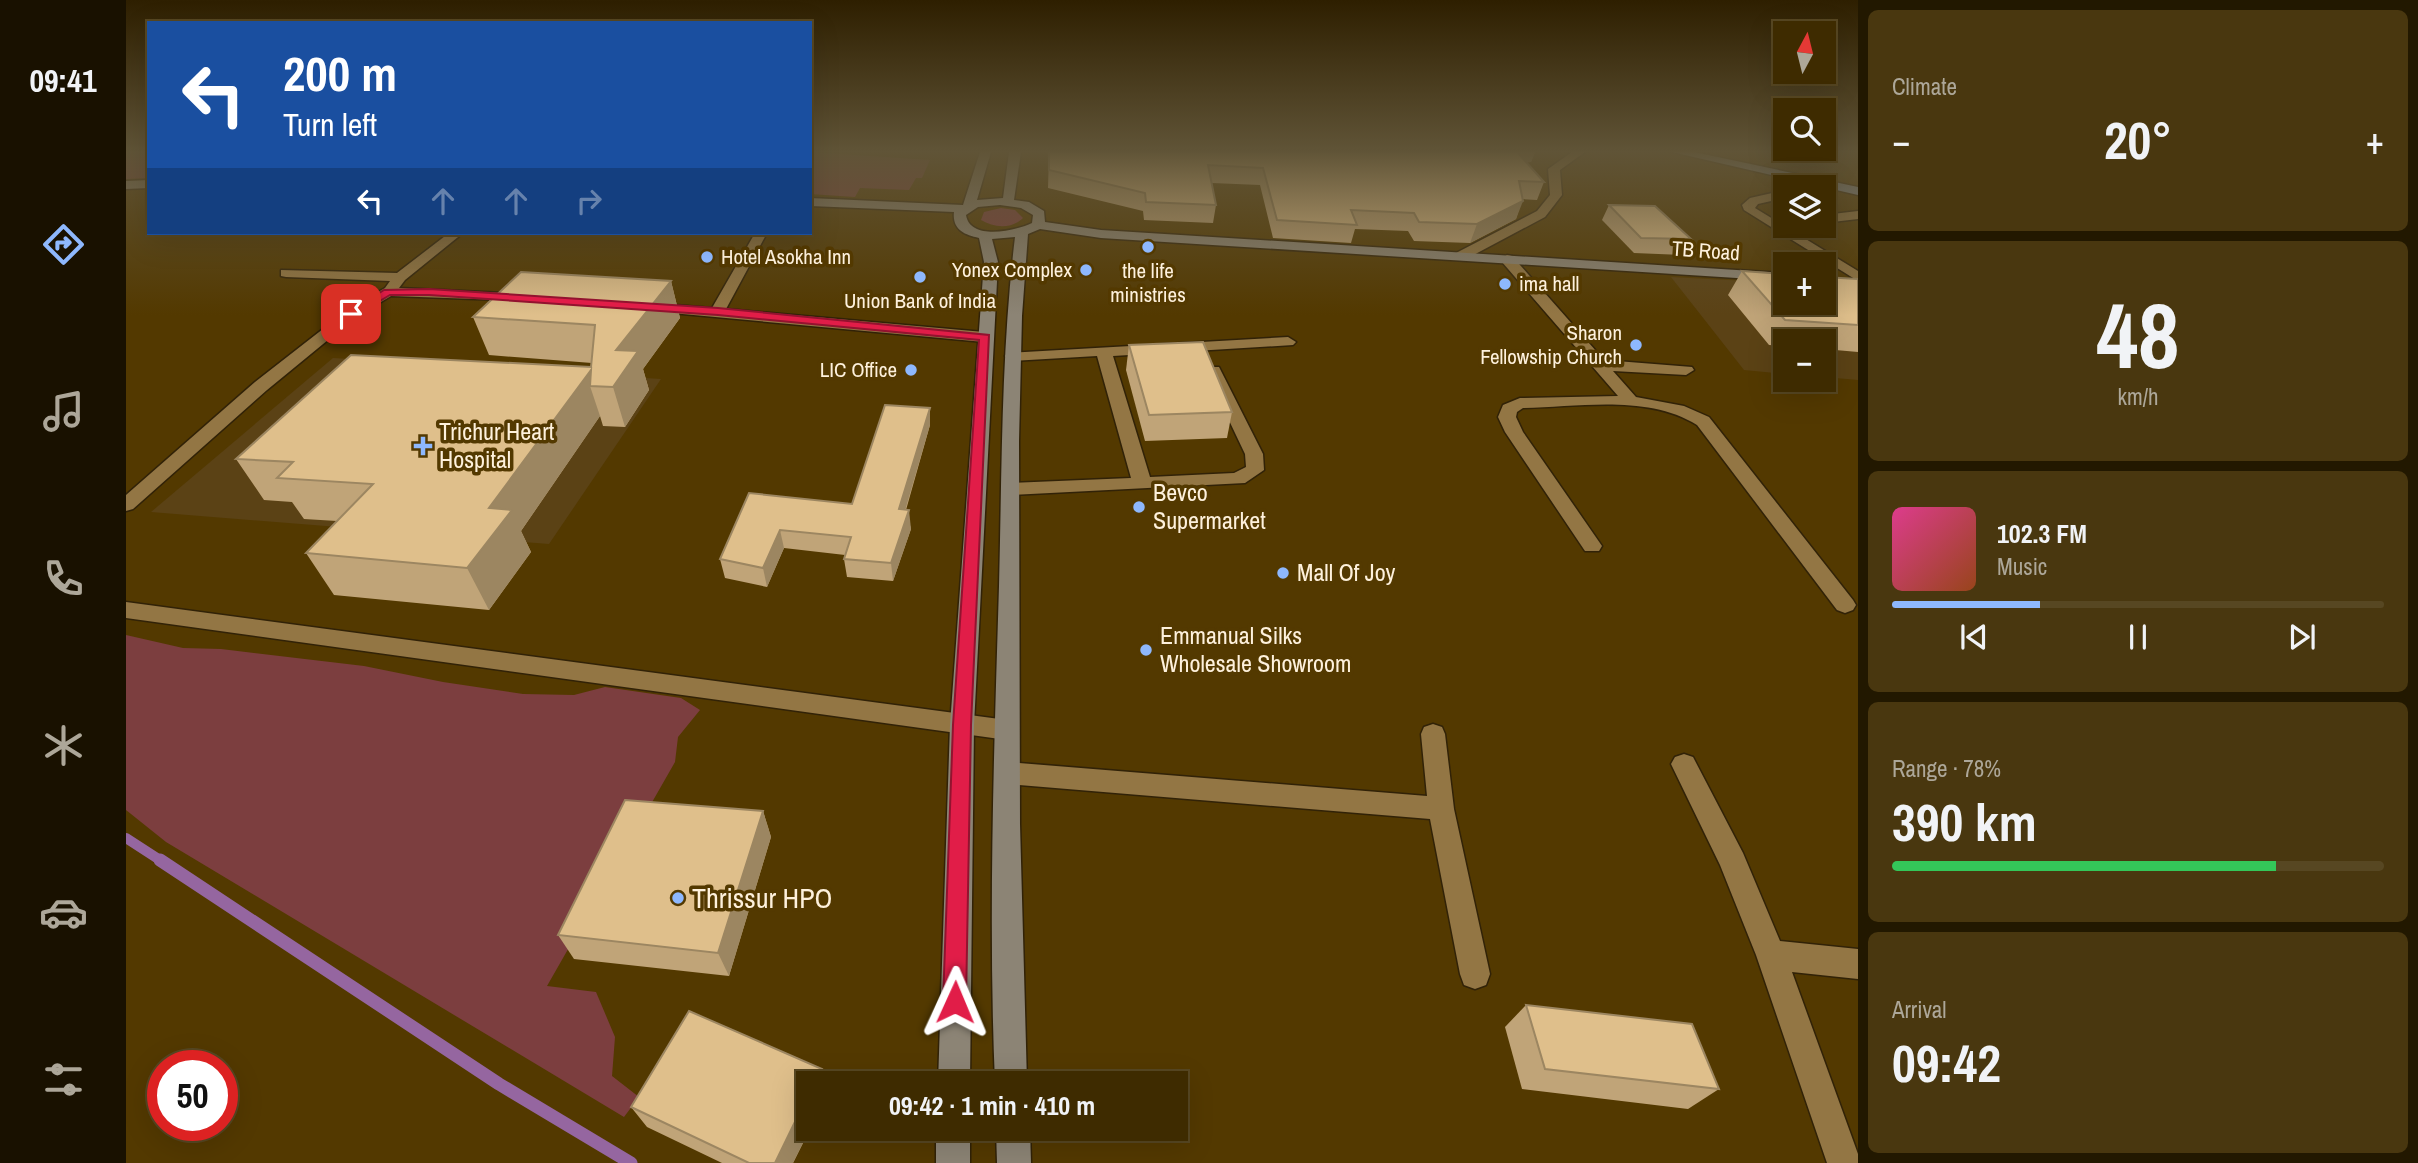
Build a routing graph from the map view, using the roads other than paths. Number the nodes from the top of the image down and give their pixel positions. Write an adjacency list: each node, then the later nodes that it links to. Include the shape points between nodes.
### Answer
1 (876, 206): 8 (main road)
2 (966, 206): 8 (main road)
3 (977, 206): 8 (main road)
4 (1024, 206): 13 (main road, via 1040,214)
5 (1547, 206): 17 (street, via 1541,214)
6 (1749, 206): 11 (street)
7 (812, 212): 8 (main road)
8 (964, 212): 14 (main road, via 967,229)
9 (1858, 215): 10 (street)
10 (1836, 218)
11 (1769, 224): 12 (street); 22 (street)
12 (1773, 224)
13 (1030, 229): 14 (main road, TB Road); 17 (main road, TB Road); 32 (main road)
14 (985, 234): 28 (main road, via 991,262)
15 (454, 235): 21 (street)
16 (760, 235): 27 (street)
17 (1461, 256): 18 (main road, TB Road)
18 (1507, 259): 20 (main road, TB Road); 33 (street)
19 (286, 273): 21 (street)
20 (1773, 276)
21 (400, 277): 24 (street)
22 (1858, 279): 23 (main road)
23 (1836, 280)
24 (388, 292): 25 (street); 38 (street, via 351,314 261,386)
25 (541, 299)
26 (636, 306): 27 (street)
27 (718, 311): 28 (street)
28 (985, 337): 42 (main road)
29 (1288, 342): 30 (street)
30 (1201, 347): 31 (street); 36 (street, via 1254,454 1255,470 1238,478)
31 (1104, 352): 32 (street); 36 (street)
32 (1013, 356): 37 (main road)
33 (1600, 365): 34 (street); 35 (street)
34 (1686, 370)
35 (1631, 401): 39 (street, via 1520,403 1509,409 1507,417 1514,432); 40 (street, via 1674,407 1703,421)
36 (1142, 483): 37 (street)
37 (1011, 489): 43 (main road)
38 (126, 505)
39 (1592, 546)
40 (1845, 605)
41 (126, 610): 42 (street)
42 (962, 725): 43 (street); 51 (main road)
43 (1007, 730): 46 (main road)
44 (1433, 734): 47 (street)
45 (1684, 764): 48 (street, via 1733,862)
46 (1008, 773): 47 (street); 52 (main road, via 1006,955)
47 (1441, 808): 50 (street)
48 (1771, 955): 49 (street); 57 (street)
49 (1858, 964)
50 (1475, 974)
51 (954, 1071)
52 (1011, 1071)
53 (953, 1141): 55 (main road)
54 (1013, 1141): 56 (main road)
55 (953, 1163)
56 (1014, 1163)
57 (1844, 1163)

